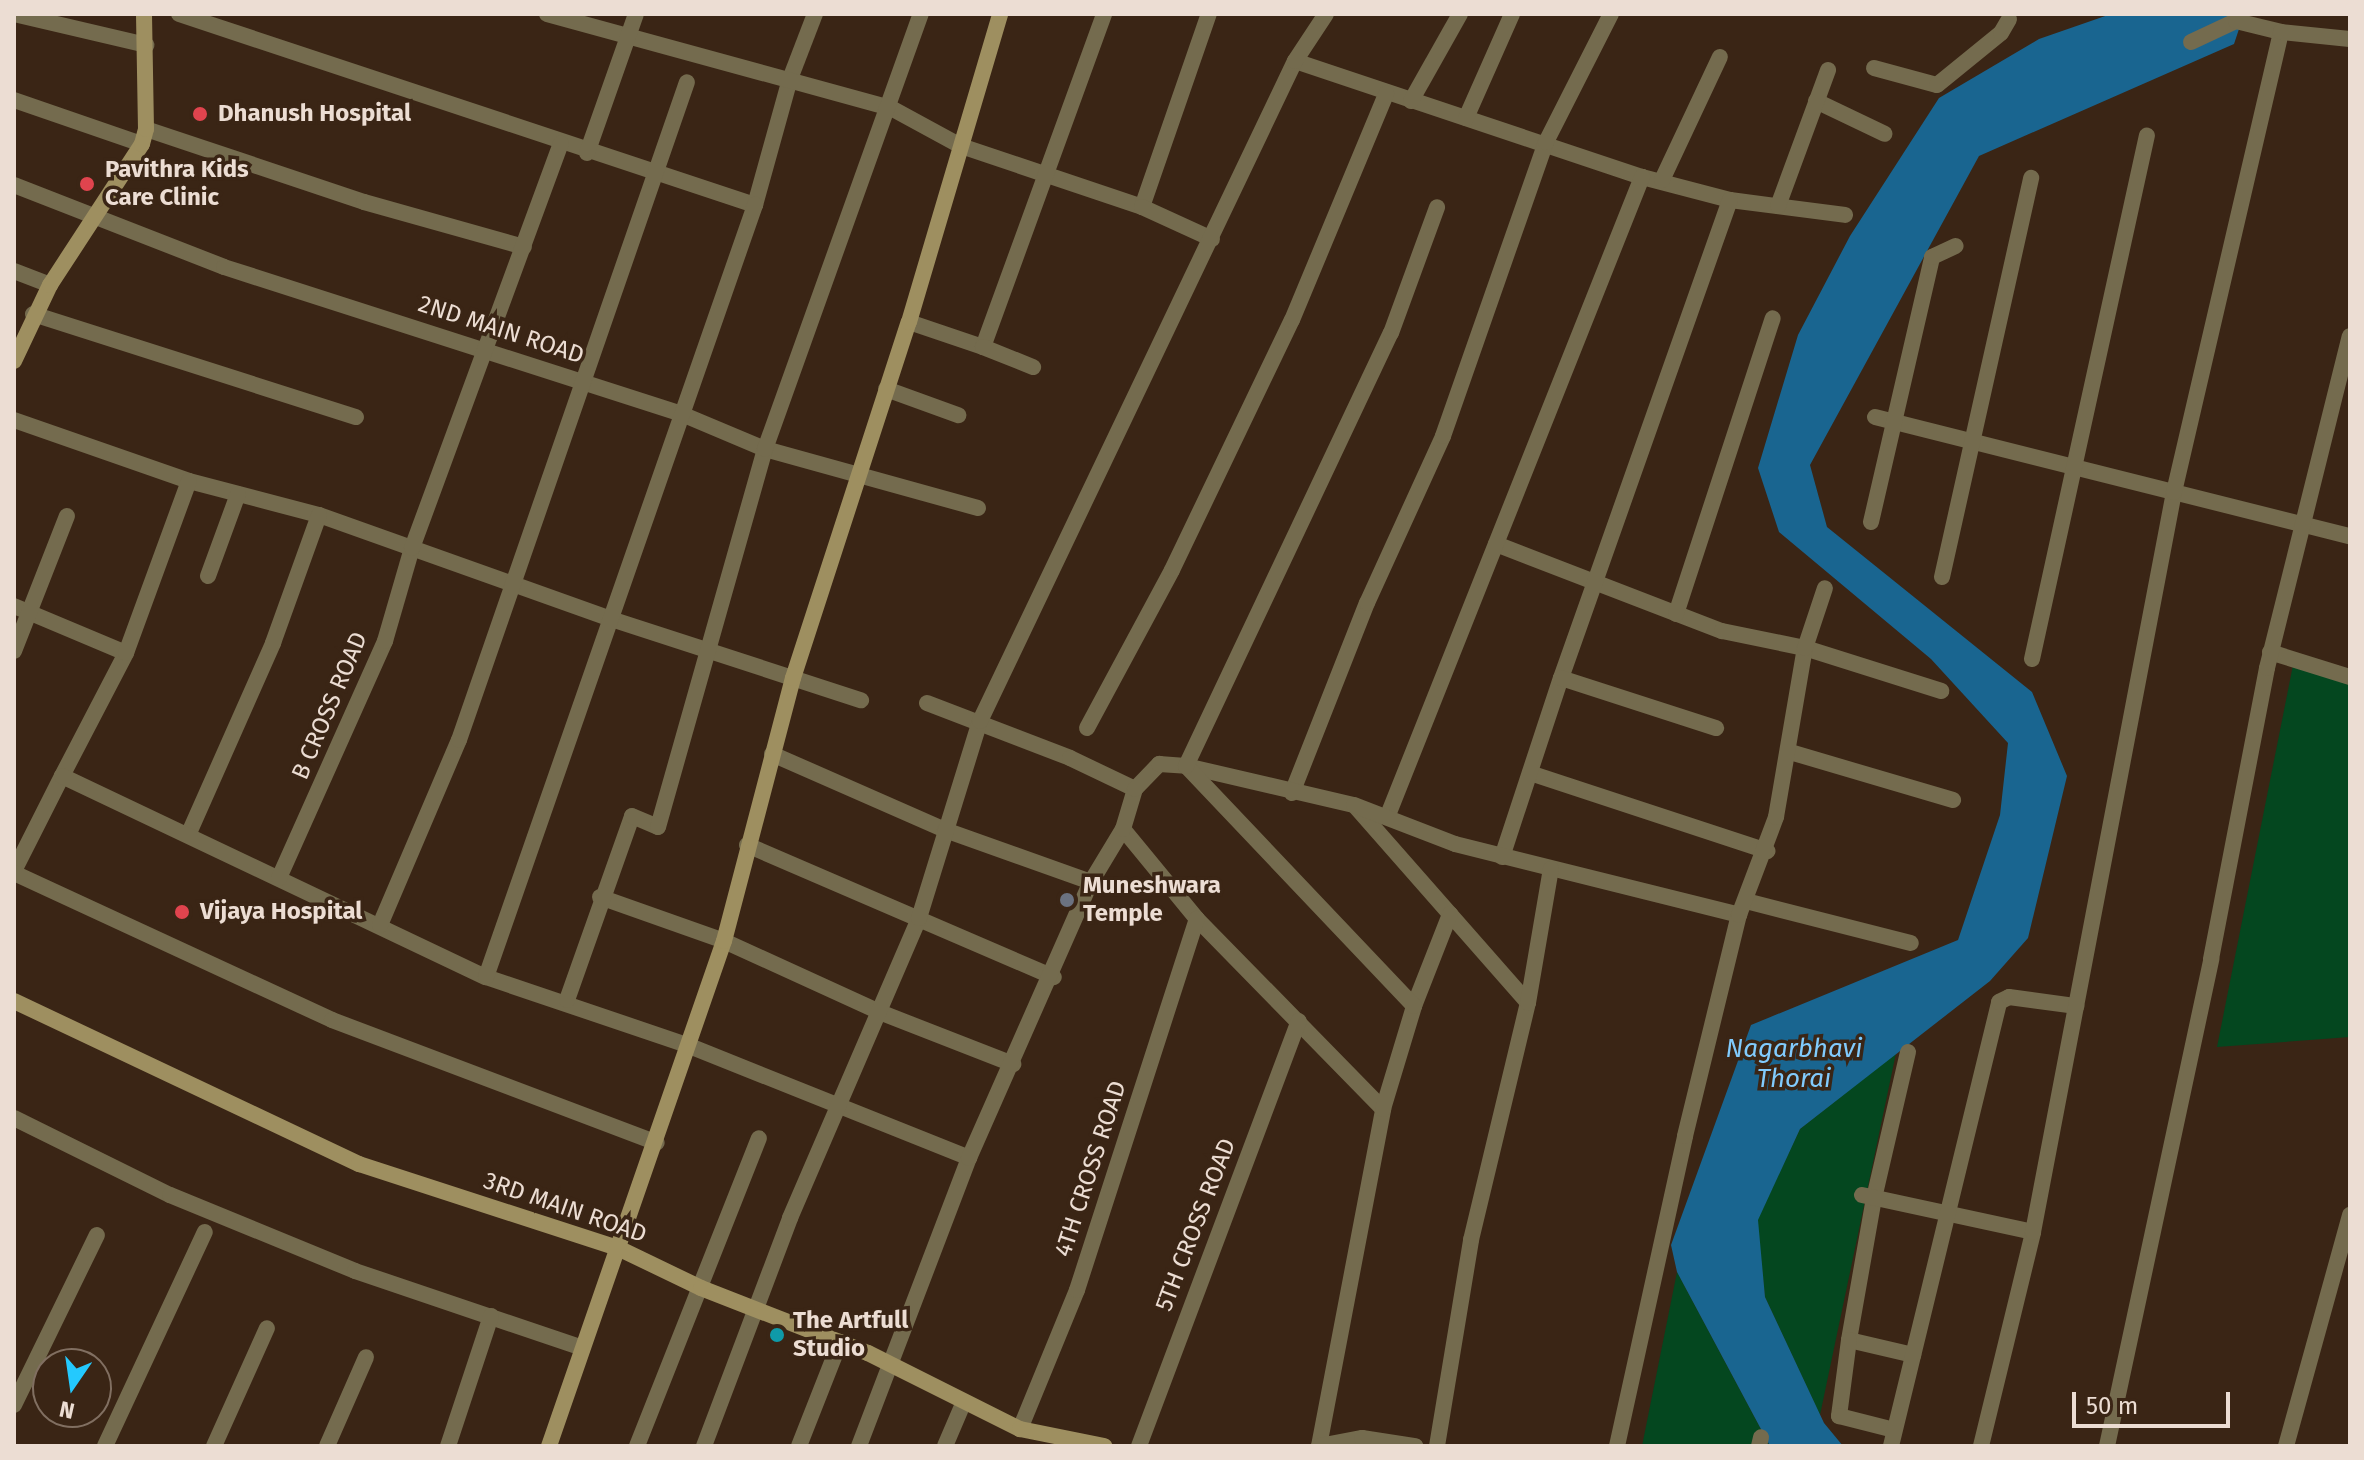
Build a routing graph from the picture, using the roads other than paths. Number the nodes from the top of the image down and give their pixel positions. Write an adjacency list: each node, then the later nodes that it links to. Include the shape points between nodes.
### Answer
1 (14, 14): 20 (street)
2 (144, 14): 20 (street)
3 (179, 14): 37 (street)
4 (547, 14): 17 (street)
5 (636, 14): 17 (street)
6 (815, 14): 25 (street)
7 (921, 14): 31 (street)
8 (1000, 14): 38 (street)
9 (1104, 14): 41 (street)
10 (1209, 14): 49 (street)
11 (1326, 14): 22 (street)
12 (1460, 14): 29 (street)
13 (1512, 14): 32 (street)
14 (1611, 14): 36 (street)
15 (2009, 19): 23 (street, via 2001,33 1937,85)
16 (2281, 32): 18 (street); 19 (street, via 2236,21); 79 (street)
17 (628, 35): 25 (street); 39 (street)
18 (2350, 39)
19 (2191, 42)
20 (146, 45): 35 (street)
21 (1720, 57): 44 (street)
22 (1295, 61): 27 (street); 53 (street)
23 (1874, 68)
24 (1828, 70): 30 (street)
25 (790, 79): 31 (street); 47 (street)
26 (687, 82): 40 (street)
27 (1386, 94): 29 (street); 110 (street, via 1292,320 1172,570)
28 (14, 100): 35 (street)
29 (1411, 101): 32 (street)
30 (1816, 101): 33 (street); 48 (street)
31 (891, 108): 38 (street); 75 (street)
32 (1466, 118): 36 (street)
33 (1885, 134)
34 (2147, 135): 76 (street)
35 (144, 136): 52 (street); 55 (street)
36 (1546, 142): 42 (street); 118 (street, via 1443,436 1367,603)
37 (561, 144): 39 (street); 55 (street, B CROSS ROAD)
38 (961, 146): 41 (street); 60 (street)
39 (587, 153): 40 (street)
40 (657, 174): 47 (street); 66 (street)
41 (1046, 175): 49 (street); 62 (street)
42 (1642, 177): 44 (street); 87 (street)
43 (2031, 178): 74 (street)
44 (1662, 180): 46 (street)
45 (14, 185): 52 (street, 2ND MAIN ROAD)
46 (1730, 200): 48 (street); 91 (street)
47 (755, 205): 68 (street)
48 (1778, 206): 51 (street)
49 (1142, 207): 53 (street)
50 (1437, 207): 114 (street, via 1391,333)
51 (1845, 215)
52 (93, 219): 57 (street); 63 (street, 2ND MAIN ROAD, via 224,267)
53 (1212, 239): 109 (street)
54 (1956, 246): 73 (street, via 1932,257)
55 (524, 247): 63 (street, B CROSS ROAD)
56 (14, 271): 57 (street)
57 (50, 285): 58 (street)
58 (33, 314): 64 (street); 70 (street)
59 (1773, 318): 95 (street)
60 (909, 322): 62 (street); 67 (street)
61 (2350, 336): 85 (street)
62 (983, 347): 65 (street)
63 (483, 348): 66 (street, 2ND MAIN ROAD); 88 (street, B CROSS ROAD)
64 (14, 361)
65 (1033, 367)
66 (586, 384): 68 (street, 2ND MAIN ROAD); 92 (street)
67 (886, 389): 69 (street); 77 (street)
68 (684, 415): 75 (street, 2ND MAIN ROAD); 96 (street)
69 (958, 415)
70 (356, 417)
71 (1875, 417): 73 (street)
72 (14, 420): 78 (street)
73 (1893, 422): 74 (street); 84 (street)
74 (1973, 442): 76 (street); 90 (street)
75 (765, 449): 77 (street, 2ND MAIN ROAD); 97 (street)
76 (2074, 467): 79 (street); 102 (street)
77 (855, 477): 81 (street, 2ND MAIN ROAD); 104 (street)
78 (189, 481): 80 (street); 101 (street)
79 (2174, 492): 85 (street); 146 (street)
80 (238, 494): 82 (street); 89 (street)
81 (978, 508)
82 (319, 515): 88 (street); 124 (street, via 273,643)
83 (67, 516): 94 (street)
84 (1871, 522)
85 (2301, 524): 86 (street); 100 (street)
86 (2350, 536)
87 (1496, 544): 91 (street); 121 (street)
88 (412, 548): 92 (street); 130 (street, B CROSS ROAD, via 356,716)
89 (208, 576)
90 (1942, 577)
91 (1592, 584): 95 (street); 105 (street)
92 (515, 585): 96 (street); 137 (street, via 459,740)
93 (1825, 588): 98 (street)
94 (22, 610): 99 (street); 101 (street)
95 (1676, 614): 98 (street, via 1722,631)
96 (611, 619): 97 (street); 140 (street)
97 (705, 648): 104 (street); 132 (street, via 658,827 632,816)
98 (1805, 648): 106 (street); 112 (street)
99 (14, 651)
100 (2270, 652): 103 (street); 197 (street)
101 (126, 653): 116 (street)
102 (2032, 659)
103 (2350, 677)
104 (793, 678): 107 (street); 113 (street)
105 (1561, 678): 111 (street); 115 (street)
106 (1941, 691)
107 (861, 700)
108 (927, 703): 109 (street)
109 (980, 721): 117 (street); 123 (street)
110 (1087, 728)
111 (1716, 728)
112 (1790, 752): 119 (street); 126 (street)
113 (772, 754): 123 (street); 125 (street)
114 (1186, 766): 117 (street, via 1159,764); 118 (street); 145 (street)
115 (1530, 773): 126 (street); 127 (street)
116 (62, 776): 124 (street); 129 (street)
117 (1135, 789): 122 (street)
118 (1292, 793): 120 (street)
119 (1953, 800)
120 (1354, 805): 121 (street); 134 (street)
121 (1388, 815): 127 (street, via 1455,844)
122 (1123, 829): 131 (street); 136 (street)
123 (945, 830): 131 (street); 135 (street)
124 (189, 833): 130 (street)
125 (747, 845): 135 (street); 138 (street)
126 (1767, 851): 133 (street)
127 (1502, 857): 128 (street)
128 (1551, 869): 133 (street); 144 (street)
129 (14, 872): 156 (street, via 332,1020)
130 (279, 878): 137 (street)
131 (1091, 882): 141 (street)
132 (600, 897): 138 (street); 142 (street)
133 (1742, 908): 139 (street); 195 (street)
134 (1450, 914): 144 (street); 145 (street)
135 (919, 918): 141 (street); 147 (street)
136 (1197, 919): 148 (street); 177 (street, 4TH CROSS ROAD, via 1077,1290)
137 (380, 925): 140 (street)
138 (724, 941): 147 (street); 149 (street)
139 (1911, 943)
140 (486, 977): 142 (street)
141 (1054, 977): 151 (street)
142 (567, 1000): 149 (street)
143 (14, 1001): 164 (street, 3RD MAIN ROAD, via 359,1164)
144 (1528, 1003): 194 (street, via 1471,1240)
145 (1414, 1006): 153 (street)
146 (2076, 1006): 159 (street, via 2009,997 1999,1002); 162 (street)
147 (882, 1013): 151 (street); 152 (street)
148 (1299, 1021): 153 (street); 191 (street, 5TH CROSS ROAD)
149 (687, 1045): 152 (street); 156 (street)
150 (1908, 1052): 158 (street)
151 (1013, 1064): 157 (street)
152 (842, 1104): 157 (street); 166 (street)
153 (1383, 1109): 192 (street)
154 (14, 1118): 167 (street, via 170,1195 355,1271)
155 (759, 1138): 165 (street)
156 (657, 1143): 164 (street)
157 (969, 1158): 174 (street)
158 (1868, 1196): 159 (street); 169 (street)
159 (1946, 1214): 162 (street); 172 (street)
160 (2350, 1215): 198 (street)
161 (205, 1232): 180 (street)
162 (2033, 1232): 196 (street)
163 (97, 1235): 176 (street)
164 (620, 1249): 165 (street, 3RD MAIN ROAD); 171 (street)
165 (701, 1288): 166 (street, 3RD MAIN ROAD); 185 (street)
166 (755, 1309): 170 (street, 3RD MAIN ROAD); 186 (street)
167 (491, 1316): 171 (street); 183 (street)
168 (267, 1328): 181 (street)
169 (1849, 1340): 172 (street); 178 (street, via 1839,1416)
170 (840, 1342): 174 (street, 3RD MAIN ROAD); 187 (street)
171 (582, 1348): 184 (street)
172 (1913, 1355): 178 (street)
173 (366, 1357): 182 (street)
174 (892, 1364): 175 (street, 3RD MAIN ROAD); 188 (street)
175 (963, 1404): 177 (street, 3RD MAIN ROAD); 189 (street)
176 (14, 1405)
177 (1020, 1429): 179 (street, 3RD MAIN ROAD)
178 (1892, 1438)
179 (1055, 1441): 190 (street, 3RD MAIN ROAD)
180 (105, 1446)
181 (214, 1446)
182 (327, 1446)
183 (448, 1446)
184 (549, 1446)
185 (637, 1446)
186 (704, 1446)
187 (799, 1446)
188 (859, 1446)
189 (945, 1446)
190 (1104, 1446)
191 (1139, 1446)
192 (1319, 1446): 193 (street, via 1362,1438)
193 (1415, 1446)
194 (1437, 1446)
195 (1617, 1446)
196 (1981, 1446)
197 (2107, 1446)
198 (2286, 1446)

